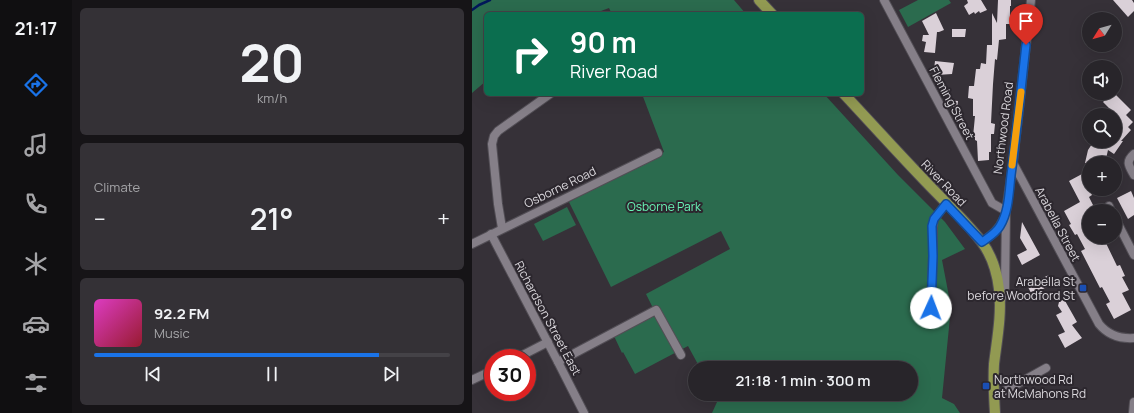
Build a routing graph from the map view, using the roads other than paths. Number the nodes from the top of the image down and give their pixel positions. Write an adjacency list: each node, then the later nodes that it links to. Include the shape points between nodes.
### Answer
1 (759, 0): 4 (main road)
2 (884, 0): 12 (street, Fleming Street, via 992,203)
3 (1031, 0): 9 (street, Northwood Road)
4 (770, 12)
5 (547, 96): 13 (street, via 494,136 492,144)
6 (846, 96): 11 (main road, River Road)
7 (658, 153): 13 (street, Osborne Road)
8 (1134, 154): 10 (street, via 1128,161)
9 (1013, 163): 12 (street, Northwood Road); 21 (street, Arabella Street, via 1099,324 1112,335)
10 (1134, 175)
11 (946, 204): 16 (main road, River Road); 20 (street, via 934,219 932,226)
12 (1006, 211): 16 (street, Northwood Road, via 1000,227); 19 (street, Northwood Road, via 1005,288)
13 (502, 228): 15 (street, Osborne Road)
14 (1122, 232): 18 (street)
15 (491, 234): 17 (street, Osborne Road); 22 (street, Richardson Street East)
16 (982, 242): 19 (main road, River Road, via 995,270)
17 (472, 244)
18 (1134, 255)
19 (1000, 303): 29 (main road, Northwood Road)
20 (931, 308)
21 (1134, 338)
22 (548, 342): 23 (street); 25 (street, Richardson Street East)
23 (534, 349)
24 (680, 355): 25 (street, via 656,310)
25 (558, 362): 31 (street, Richardson Street East)
26 (1046, 368): 29 (street)
27 (484, 374): 28 (street)
28 (472, 380)
29 (994, 397): 32 (main road, Northwood Road)
30 (1134, 402): 33 (street)
31 (584, 413)
32 (995, 413)
33 (1133, 413)

